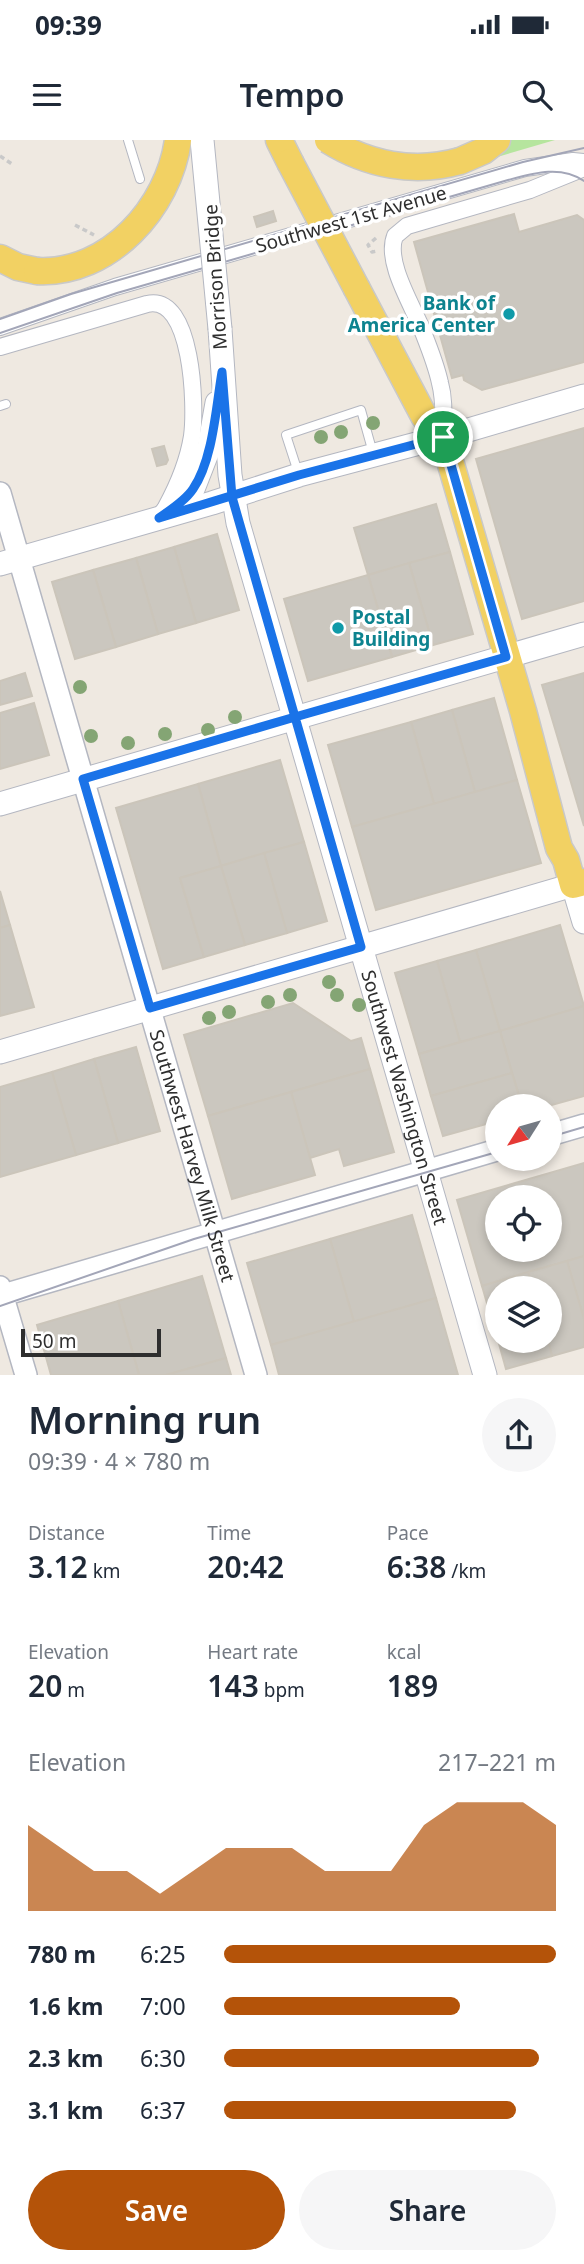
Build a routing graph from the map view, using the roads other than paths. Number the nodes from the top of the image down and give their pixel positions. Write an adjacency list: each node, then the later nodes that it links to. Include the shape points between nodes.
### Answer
1 (128, 140): 9 (lane)
2 (178, 140): 10 (main road, bridge, via 155,205 131,232 100,255 63,270 37,271)
3 (202, 140): 13 (main road, Morrison Bridge, bridge)
4 (279, 140): 15 (main road, bridge, via 424,416)
5 (328, 140): 6 (main road, bridge, via 355,155 398,166 460,161)
6 (497, 140)
7 (584, 162): 11 (street, Southwest 1st Avenue, via 512,172 116,287)
8 (584, 168): 15 (street, Southwest 1st Avenue, via 530,190 407,226 395,236 392,250 400,278 441,386)
9 (140, 178)
10 (0, 258)
11 (0, 327)
12 (0, 347): 20 (street, via 147,304 165,305 181,327 193,391 192,436 185,466)
13 (222, 372): 19 (main road, Morrison Bridge); 20 (main road, via 201,471 193,489)
14 (584, 396): 15 (main road)
15 (443, 437): 16 (main road); 23 (main road)
16 (373, 456): 17 (main road); 17 (lane, via 361,411 286,435)
17 (299, 475): 19 (main road)
18 (0, 493): 21 (street, Southwest Harvey Milk Street)
19 (232, 497): 20 (main road); 24 (main road, Southwest Washington Street)
20 (159, 518): 21 (main road)
21 (9, 561): 25 (street, Southwest Harvey Milk Street)
22 (584, 634): 23 (main road)
23 (506, 657): 24 (main road); 27 (main road, via 559,848)
24 (295, 717): 25 (main road); 29 (main road, Southwest Washington Street)
25 (83, 779): 26 (main road); 30 (street, Southwest Harvey Milk Street)
26 (0, 804)
27 (579, 884): 28 (main road); 29 (main road)
28 (584, 922)
29 (361, 947): 30 (main road); 35 (main road, Southwest Washington Street)
30 (150, 1008): 31 (main road); 36 (street, Southwest Harvey Milk Street)
31 (0, 1052)
32 (584, 1125): 33 (street)
33 (562, 1131)
34 (485, 1153): 35 (street)
35 (426, 1170): 36 (street); 40 (main road, Southwest Washington Street)
36 (214, 1232): 37 (street); 39 (street, Southwest Harvey Milk Street)
37 (1, 1293): 38 (street)
38 (26, 1375)
39 (256, 1375)
40 (485, 1375)

